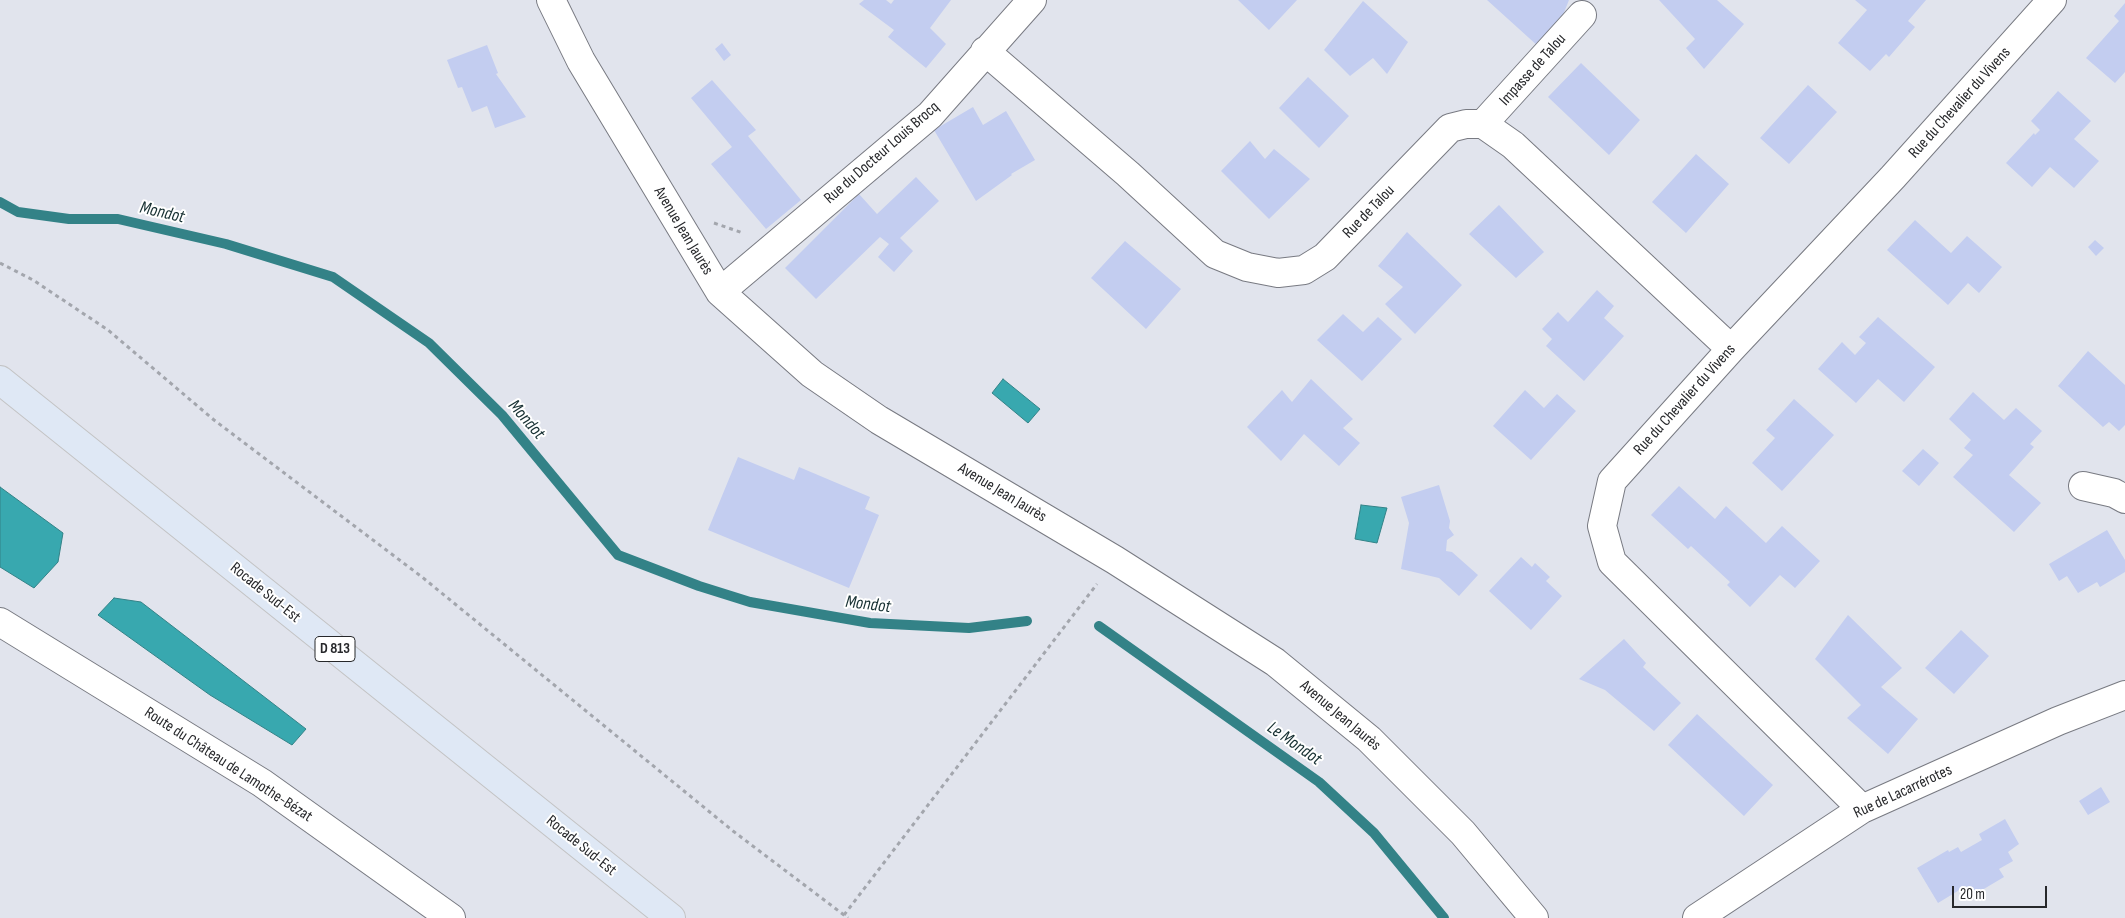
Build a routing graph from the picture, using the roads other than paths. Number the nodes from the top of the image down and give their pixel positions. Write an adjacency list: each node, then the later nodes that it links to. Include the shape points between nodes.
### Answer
1 (551, 0): 7 (street, Avenue Jean Jaurès, via 581,61)
2 (1032, 0): 5 (street, Rue du Docteur Louis Brocq)
3 (2052, 0): 8 (street, Rue du Chevalier du Vivens, via 1893,177)
4 (1582, 15): 6 (street, Impasse de Talou)
5 (985, 52): 6 (street, Rue de Talou, via 1128,174 1215,254 1247,267 1278,273 1304,270 1325,257 1450,128); 7 (street, Rue du Docteur Louis Brocq, via 930,115)
6 (1483, 124): 8 (street, via 1513,145)
7 (720, 292): 17 (street, Avenue Jean Jaurès, via 812,374 879,420 1115,560 1275,662 1369,739 1463,833)
8 (1731, 349): 14 (street, Rue du Chevalier du Vivens, via 1612,481 1602,526 1612,562)
9 (0, 380): 16 (main road, Rocade Sud-Est / D 813)
10 (2083, 486): 11 (street, via 2114,492)
11 (2125, 500)
12 (0, 622): 15 (street, Route du Château de Lamothe-Bézat, via 262,784)
13 (2125, 695): 14 (street, Rue de Lacarrérotes, via 2058,721)
14 (1862, 809): 18 (street, Rue de Lacarrérotes)
15 (451, 918)
16 (670, 918)
17 (1534, 918)
18 (1697, 918)

